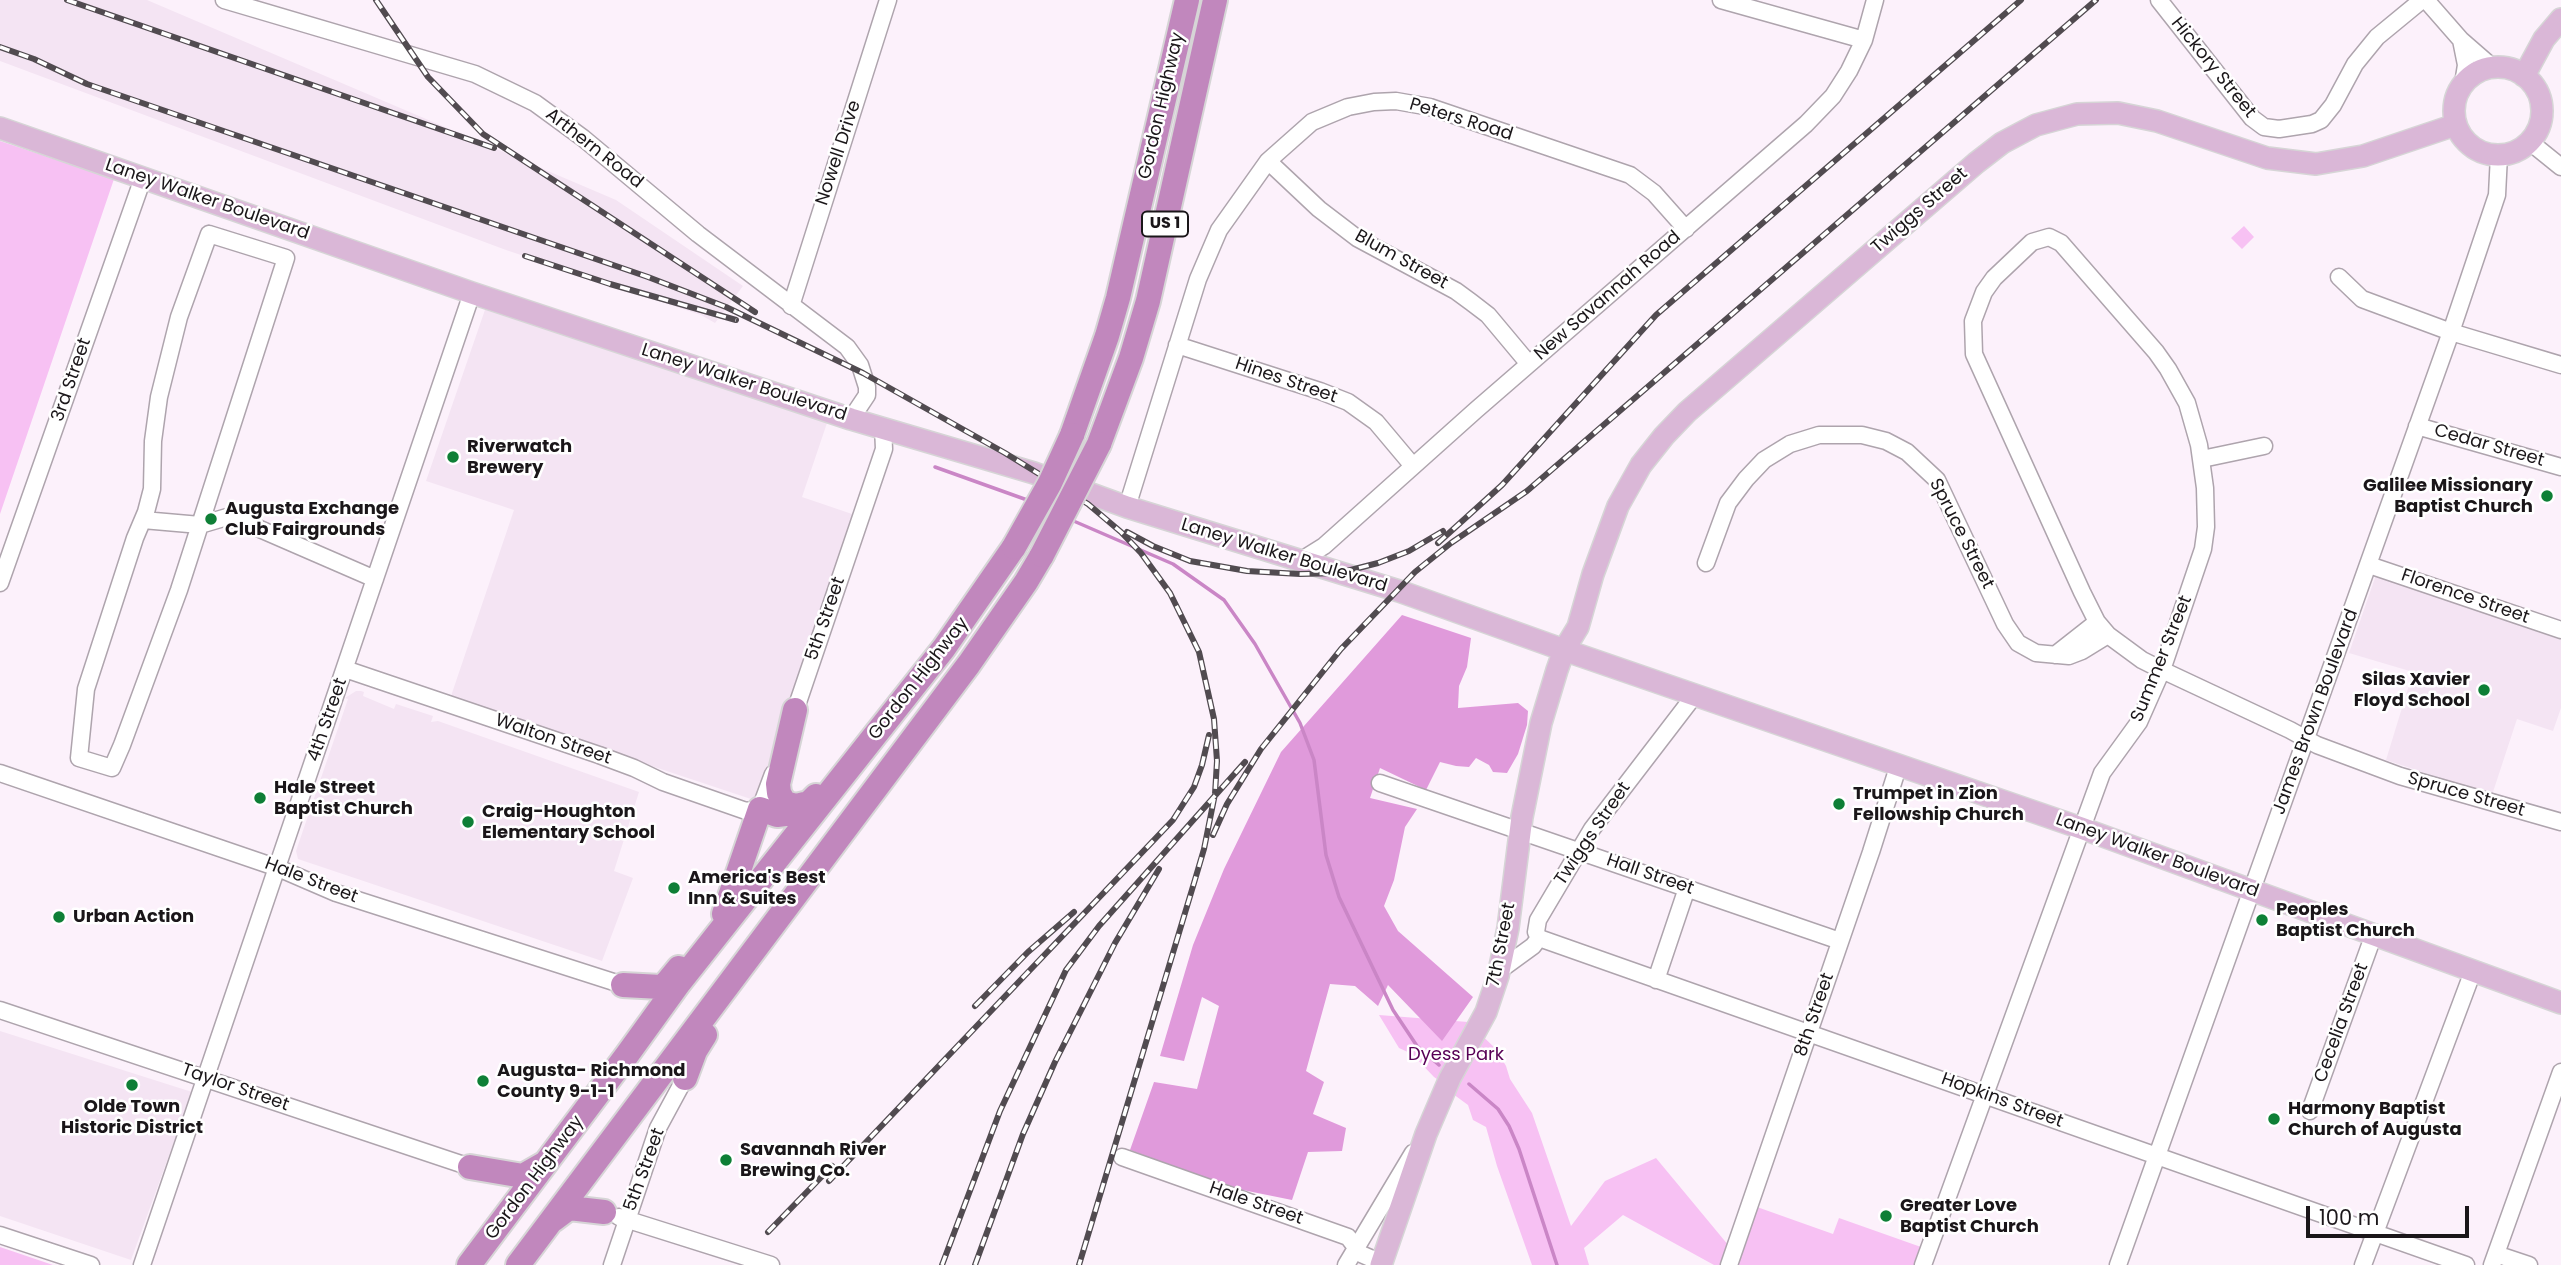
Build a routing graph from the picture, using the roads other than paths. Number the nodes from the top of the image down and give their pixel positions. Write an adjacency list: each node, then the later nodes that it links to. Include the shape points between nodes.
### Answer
1 (224, 0): 26 (street, Arthern Road, via 475,74 535,103)
2 (888, 0): 26 (street, Nowell Drive)
3 (1187, 0): 46 (highway, Gordon Highway / US 1, bridge, via 1111,324 1050,484)
4 (1215, 0): 68 (highway, Gordon Highway / US 1, bridge, via 1148,301 1099,444 1027,582)
5 (1721, 0): 10 (street)
6 (1875, 0): 10 (street, New Savannah Road)
7 (2159, 0): 8 (street, Hickory Street, via 2258,124 2286,130 2321,120 2377,37)
8 (2424, 0): 11 (street)
9 (2561, 19): 13 (main road)
10 (1864, 40): 22 (street, New Savannah Road, via 1827,102)
11 (2461, 40): 12 (street); 14 (street, via 2466,65)
12 (2492, 67): 13 (main road); 14 (main road)
13 (2524, 76): 17 (main road, via 2541,100 2538,130)
14 (2463, 84): 15 (main road, via 2454,104)
15 (2455, 125): 18 (main road, via 2472,147); 49 (main road, Twiggs Street, via 2363,156 2316,164 2267,158 2157,121 2118,113 2048,120 2002,143 1664,436 1618,506 1578,627)
16 (0, 128): 21 (main road, Laney Walker Boulevard)
17 (2529, 142): 18 (main road); 20 (street)
18 (2499, 155): 27 (street, James Brown Boulevard, via 2497,195)
19 (1268, 161): 22 (street, Peters Road, via 1304,128 1337,111 1374,102 1407,102 1630,175 1654,193); 28 (street, Peters Road, via 1219,230); 29 (street, Blum Street, via 1357,238 1472,302)
20 (2561, 167)
21 (143, 178): 25 (main road, Laney Walker Boulevard); 45 (street, 3rd Street)
22 (1686, 229): 29 (street, New Savannah Road)
23 (2049, 237): 35 (street, Summer Street, via 2061,243 2168,369 2187,402); 47 (street, Spruce Street, via 2032,242 1989,283 1976,310 1972,343 1980,370)
24 (2339, 277): 27 (street, via 2362,299)
25 (472, 293): 31 (main road, Laney Walker Boulevard); 44 (street, 4th Street)
26 (791, 306): 31 (street, Arthern Road, via 847,347 860,365 867,395)
27 (2451, 332): 30 (street); 32 (street, James Brown Boulevard)
28 (1177, 345): 36 (street, Hines Street, via 1348,402 1376,422); 38 (street, Peters Road)
29 (1529, 364): 36 (street, New Savannah Road)
30 (2561, 365)
31 (851, 419): 33 (main road, Laney Walker Boulevard)
32 (2417, 426): 37 (street, Cedar Street); 43 (street, James Brown Boulevard)
33 (883, 427): 38 (main road, Laney Walker Boulevard, via 1034,473); 53 (street, 5th Street, via 884,449)
34 (2264, 446): 35 (street)
35 (2202, 459): 51 (street, Summer Street, via 2207,510 2203,549)
36 (1413, 466): 41 (street, New Savannah Road, via 1324,546)
37 (2561, 467)
38 (1127, 508): 41 (main road, Laney Walker Boulevard)
39 (143, 520): 40 (street); 40 (street, via 86,689 79,758 112,768); 40 (street, via 152,489 153,441 167,362 209,234 286,258)
40 (200, 525): 44 (street, via 227,517)
41 (1300, 561): 49 (main road, Laney Walker Boulevard)
42 (1706, 563): 47 (street, Spruce Street, via 1728,503 1754,469 1790,444 1845,433 1886,441 1917,460 1937,480 2012,635 2027,649 2054,655)
43 (2369, 565): 48 (street, Florence Street); 54 (street, James Brown Boulevard)
44 (375, 579): 50 (street, 4th Street)
45 (0, 583)
46 (990, 585): 58 (highway); 67 (highway, Gordon Highway / US 1, via 936,659)
47 (2103, 629): 51 (street, Spruce Street, via 2131,653)
48 (2561, 631)
49 (1564, 650): 52 (main road, Laney Walker Boulevard); 62 (main road, 7th Street, via 1541,723)
50 (345, 669): 59 (street, Walton Street, via 599,755 746,811); 64 (street, 4th Street)
51 (2162, 670): 54 (street, Spruce Street); 61 (street, Summer Street, via 2139,722 2102,773)
52 (1694, 695): 55 (main road, Laney Walker Boulevard); 63 (street, Twiggs Street)
53 (795, 710): 58 (highway, via 779,793 789,804); 59 (street, 5th Street)
54 (2306, 740): 60 (street, Spruce Street, via 2400,776); 66 (street, James Brown Boulevard)
55 (1899, 764): 61 (main road, Laney Walker Boulevard); 71 (street, 8th Street)
56 (0, 773): 64 (street, Hale Street)
57 (1380, 782): 62 (street, Hall Street)
58 (810, 802): 59 (highway, via 793,813)
59 (760, 810): 67 (highway)
60 (2561, 822)
61 (2081, 828): 66 (main road, Laney Walker Boulevard); 83 (street, Summer Street)
62 (1520, 831): 63 (street, Hall Street); 72 (main road, 7th Street)
63 (1578, 851): 65 (street, Hall Street); 70 (street, Twiggs Street, via 1538,920)
64 (278, 868): 75 (street, Hale Street, via 337,893); 81 (street, 4th Street)
65 (1686, 888): 71 (street, Hall Street); 74 (street)
66 (2252, 891): 69 (main road, Laney Walker Boulevard); 86 (street, James Brown Boulevard)
67 (718, 928): 75 (highway, via 708,932 665,985); 78 (highway, Gordon Highway / US 1)
68 (769, 930): 82 (highway, via 695,1051); 88 (highway, Gordon Highway / US 1)
69 (2374, 934): 73 (main road, Laney Walker Boulevard); 84 (street, Cecelia Street)
70 (1539, 938): 72 (street); 74 (street, Hopkins Street)
71 (1840, 941): 79 (street, 8th Street)
72 (1500, 970): 85 (main road, 7th Street, via 1486,1012)
73 (2473, 971): 76 (main road, Laney Walker Boulevard); 94 (street)
74 (1656, 980): 79 (street, Hopkins Street)
75 (623, 985): 78 (highway, via 640,1006)
76 (2561, 1003)
77 (0, 1010): 81 (street, Taylor Street)
78 (642, 1032): 89 (highway, Gordon Highway / US 1)
79 (1809, 1032): 83 (street, Hopkins Street); 106 (street, 8th Street)
80 (2561, 1072): 97 (street)
81 (207, 1078): 90 (street, Taylor Street); 100 (street, 4th Street)
82 (685, 1078): 91 (street, 5th Street)
83 (1984, 1094): 86 (street, Hopkins Street); 107 (street, Summer Street)
84 (2310, 1111)
85 (1426, 1133): 96 (street); 98 (main road, 7th Street)
86 (2157, 1156): 94 (street, Hopkins Street); 108 (street, James Brown Boulevard)
87 (1122, 1157): 96 (street, Hale Street, via 1348,1237)
88 (596, 1160): 91 (highway, via 589,1189); 93 (highway, Gordon Highway / US 1)
89 (544, 1163): 90 (highway, via 523,1177); 92 (highway, Gordon Highway / US 1)
90 (470, 1167): 92 (highway, via 499,1188)
91 (616, 1216): 93 (highway, via 569,1208); 103 (street, 5th Street); 104 (street)
92 (502, 1221): 101 (highway, Gordon Highway / US 1)
93 (550, 1223): 102 (highway, Gordon Highway / US 1)
94 (2374, 1233): 109 (street); 110 (street, Hopkins Street)
95 (0, 1235): 99 (street)
96 (1356, 1248): 98 (street, Hale Street); 105 (street)
97 (2494, 1259): 111 (street)
98 (1381, 1264)
99 (91, 1265)
100 (142, 1265)
101 (469, 1265)
102 (519, 1265)
103 (612, 1265)
104 (771, 1265)
105 (1346, 1265)
106 (1729, 1265)
107 (1923, 1265)
108 (2118, 1265)
109 (2363, 1265)
110 (2466, 1265)
111 (2529, 1265)

